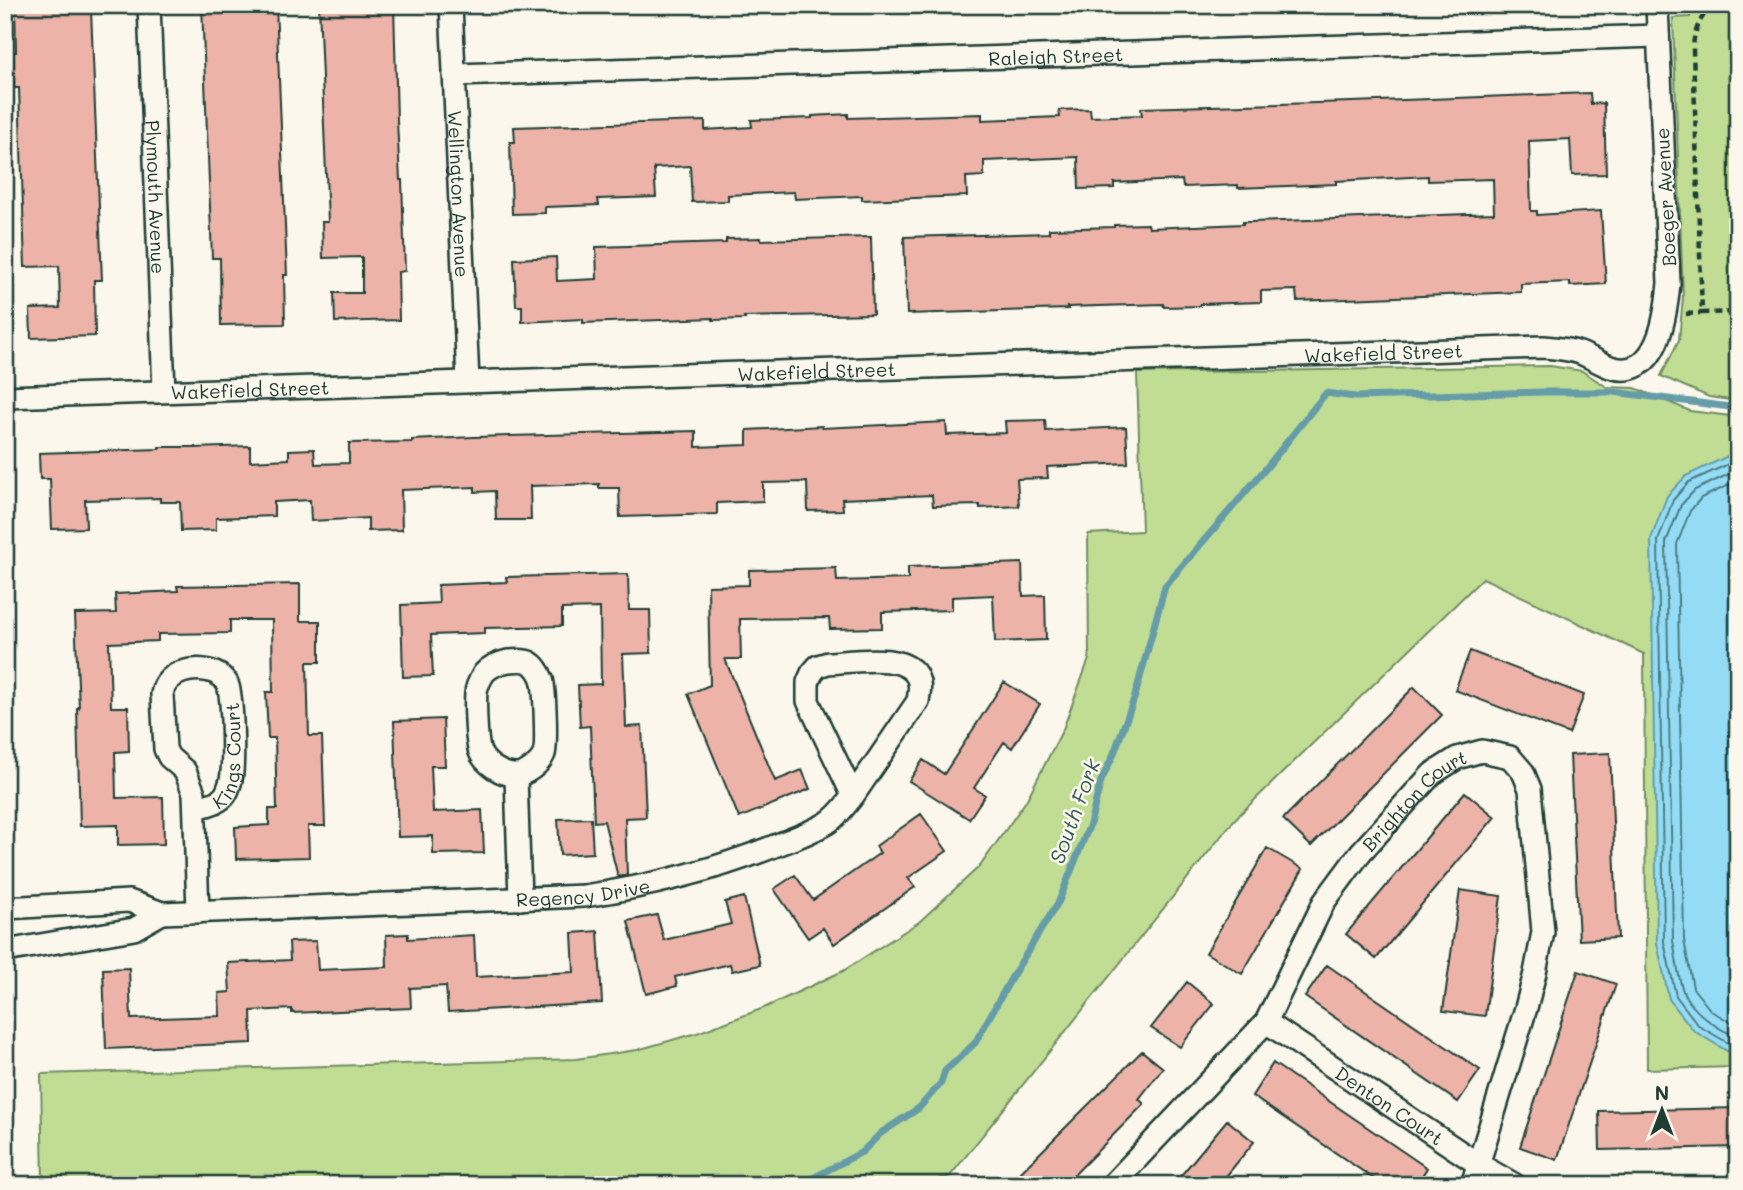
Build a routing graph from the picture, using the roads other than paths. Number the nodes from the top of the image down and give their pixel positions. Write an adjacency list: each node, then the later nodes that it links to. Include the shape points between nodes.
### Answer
1 (149, 5): 8 (street, Plymouth Avenue)
2 (452, 5): 5 (street, Wellington Avenue)
3 (1657, 5): 4 (street, Boeger Avenue)
4 (1658, 36): 5 (street, Raleigh Street); 6 (street, Boeger Avenue, via 1669,283 1656,347 1637,366)
5 (454, 75): 7 (street, Wellington Avenue)
6 (1625, 369): 7 (street, Wakefield Street, via 1577,352 1543,347)
7 (468, 381): 8 (street, Wakefield Street)
8 (164, 391): 9 (street, Wakefield Street)
9 (5, 397)
10 (516, 776): 10 (street, via 543,757 542,680 529,662 508,661 486,671 476,690 478,743 486,761); 13 (street)
11 (853, 796): 11 (street, Regency Drive, via 808,701 808,681 818,666 828,663 901,663 918,677 918,701); 13 (street, Regency Drive, via 828,823 701,873 627,890)
12 (196, 808): 12 (street, Kings Court, via 222,799 232,768 230,691 221,675 210,670 181,672 170,678 162,694 165,748 185,771); 15 (street, Kings Court)
13 (520, 899): 15 (street, Regency Drive)
14 (5, 908): 16 (street, Regency Drive, via 129,901)
15 (198, 912): 16 (street, Regency Drive)
16 (162, 913): 17 (street, Regency Drive, via 134,929)
17 (5, 951)
18 (1266, 1022): 19 (street, Denton Court); 19 (street, Brighton Court, via 1324,902 1393,815 1432,774 1457,758 1482,751 1510,757 1530,789 1543,932 1526,1008); 20 (street, Brighton Court)
19 (1475, 1175): 21 (street, Denton Court)
20 (1112, 1185)
21 (1515, 1185)

